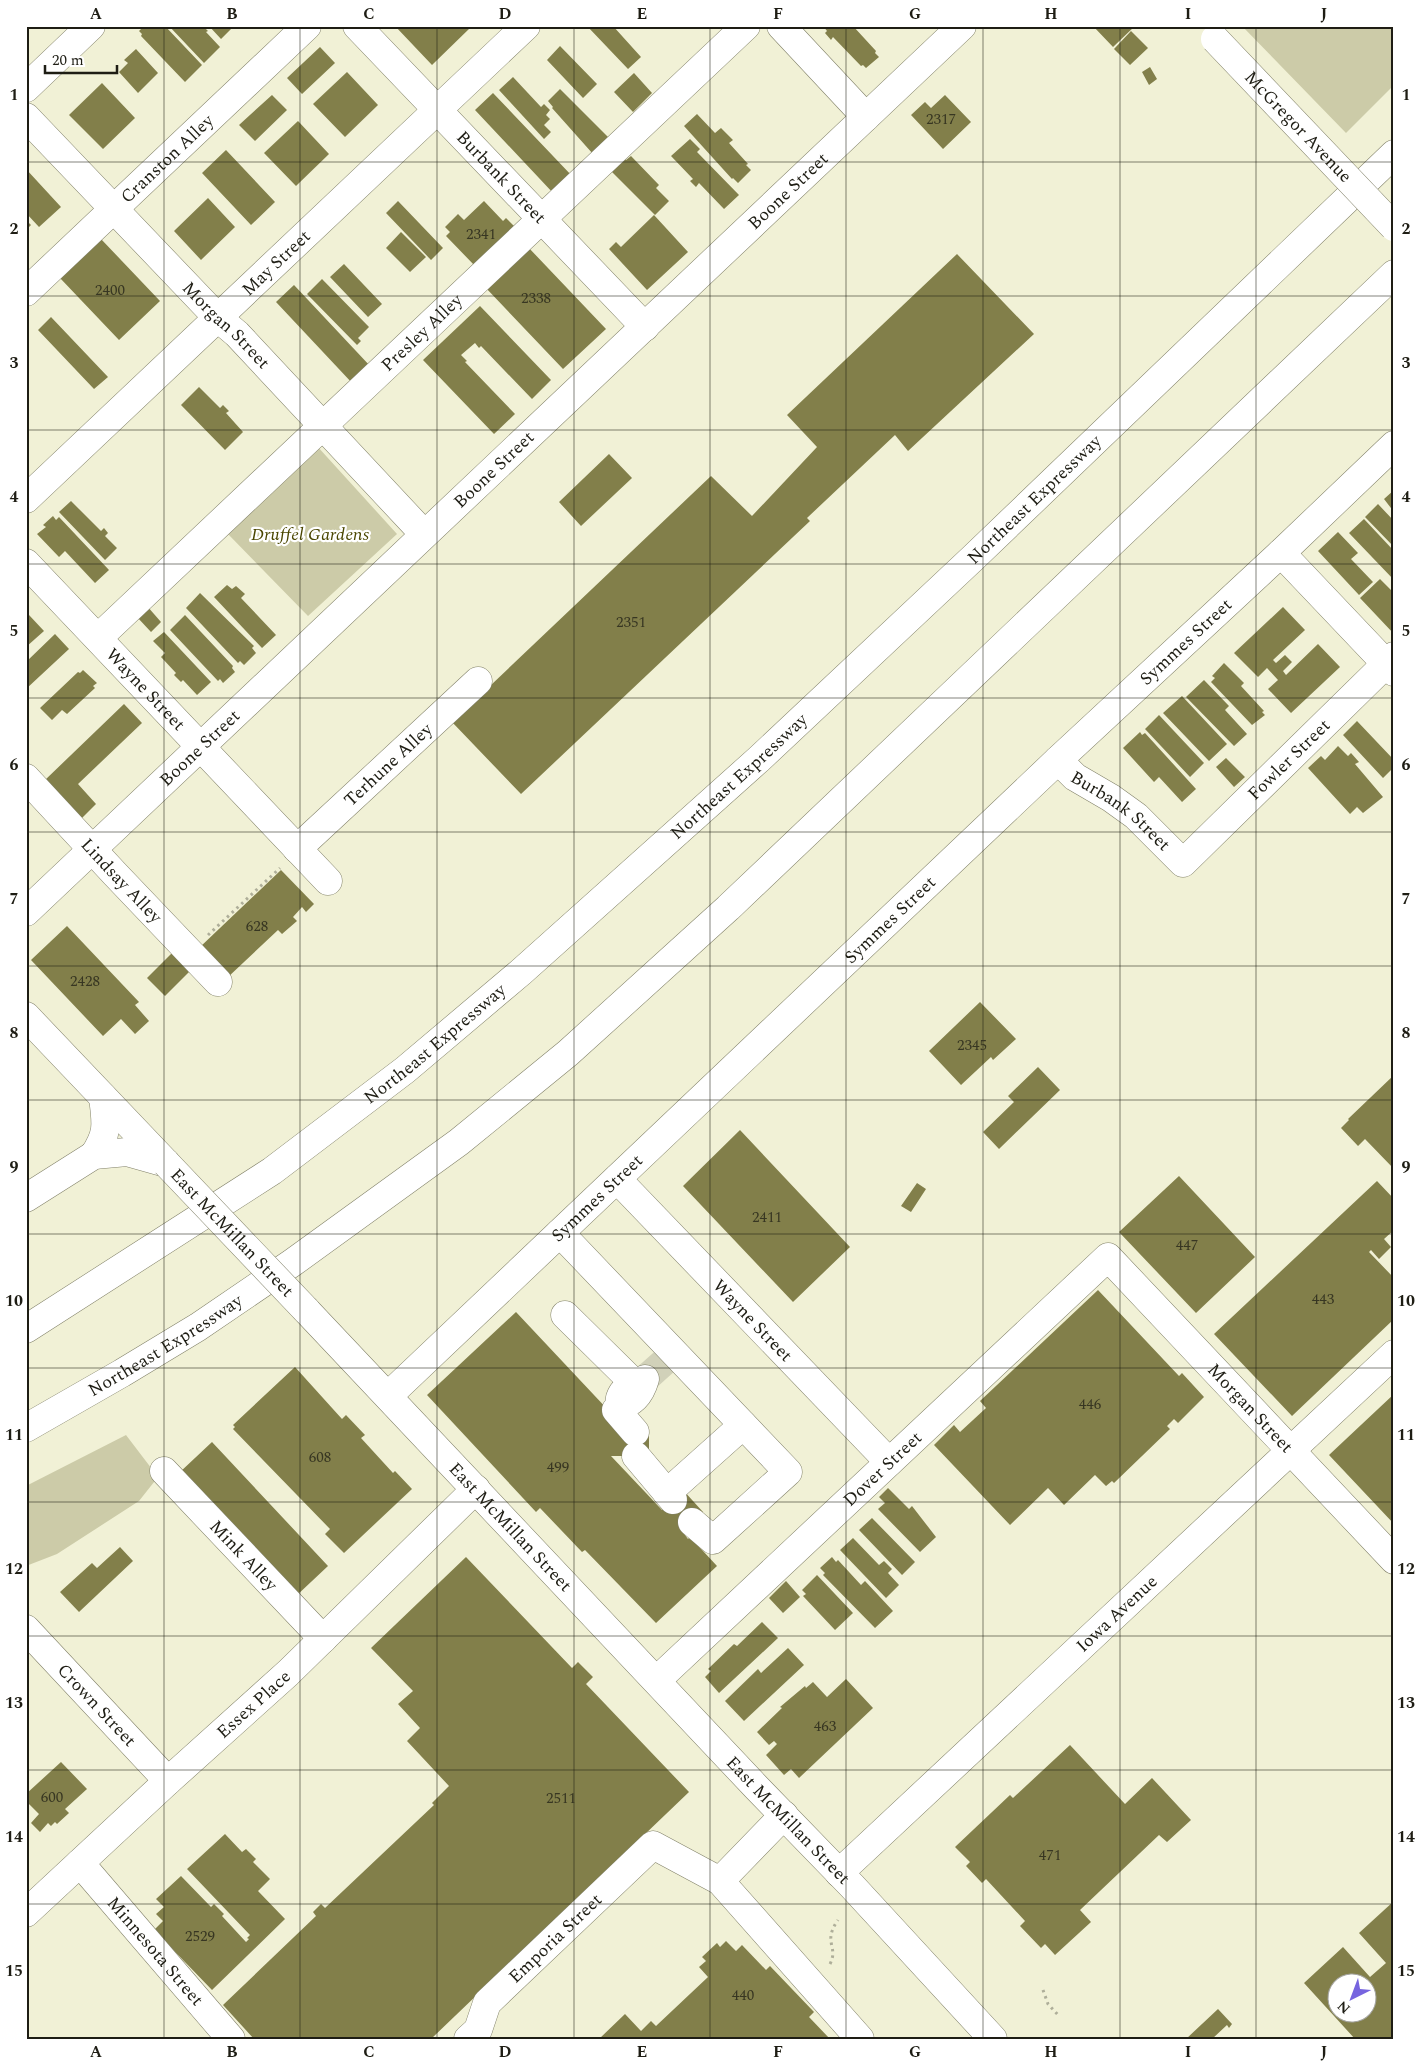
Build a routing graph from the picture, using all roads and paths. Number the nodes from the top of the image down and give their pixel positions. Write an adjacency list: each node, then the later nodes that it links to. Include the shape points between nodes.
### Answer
1 (91, 26): 9 (main road)
2 (306, 26): 14 (main road, Cranston Alley)
3 (357, 26): 10 (main road, Burbank Street)
4 (526, 26): 10 (main road, May Street)
5 (746, 26): 15 (main road, Presley Alley)
6 (781, 26): 12 (main road)
7 (962, 26): 12 (main road, Boone Street)
8 (1209, 33): 16 (main road, McGregor Avenue, bridge)
9 (26, 88)
10 (438, 110): 15 (main road, Burbank Street); 19 (main road, May Street)
11 (26, 117): 14 (main road, Morgan Street)
12 (866, 117): 20 (main road, Boone Street)
13 (1394, 154): 49 (main road, Northeast Expressway, via 780,739 521,972 405,1070 272,1171)
14 (114, 209): 18 (main road, Cranston Alley); 19 (main road, Morgan Street)
15 (542, 219): 20 (main road, Burbank Street); 21 (main road, Presley Alley)
16 (1394, 227)
17 (1394, 274): 53 (main road, Northeast Expressway, via 728,908 568,1053 458,1142 292,1263 198,1327)
18 (26, 292)
19 (218, 318): 21 (main road, Morgan Street); 23 (main road, May Street)
20 (645, 327): 24 (main road, Boone Street)
21 (323, 425): 24 (main road, Morgan Street); 27 (main road, Presley Alley)
22 (1394, 445): 25 (main road, Symmes Street)
23 (26, 499)
24 (424, 534): 30 (main road, Boone Street)
25 (1281, 553): 28 (main road); 31 (main road, Symmes Street)
26 (26, 563): 27 (main road, Wayne Street)
27 (98, 638): 30 (main road, Wayne Street)
28 (1391, 664): 35 (main road, Fowler Street)
29 (478, 681): 34 (main road, Terhune Alley)
30 (201, 747): 33 (main road, Boone Street); 34 (main road, Wayne Street)
31 (1058, 760): 35 (main road, Burbank Street, via 1075,777 1136,816); 44 (main road, Symmes Street)
32 (26, 778): 33 (main road, Lindsay Alley)
33 (92, 850): 37 (main road, Boone Street); 39 (main road, Lindsay Alley)
34 (290, 857): 36 (main road, Wayne Street); 38 (path)
35 (1183, 863)
36 (328, 881)
37 (26, 912)
38 (206, 938)
39 (218, 982)
40 (26, 1016): 41 (main road, East McMillan Street)
41 (103, 1097): 42 (main road, via 104,1140); 43 (main road, East McMillan Street)
42 (94, 1155): 43 (main road, via 127,1152); 45 (main road)
43 (166, 1163): 51 (main road, East McMillan Street, bridge)
44 (617, 1179): 46 (main road, Symmes Street); 55 (main road, Wayne Street)
45 (26, 1198)
46 (560, 1233): 51 (main road, Symmes Street); 52 (main road)
47 (1108, 1257): 54 (main road, Morgan Street); 55 (main road, Dover Street)
48 (565, 1315): 52 (main road, via 634,1383 645,1379 642,1392 616,1410 670,1496)
49 (26, 1329)
50 (1394, 1354): 54 (main road, Iowa Avenue)
51 (388, 1396): 57 (main road, East McMillan Street)
52 (743, 1425): 58 (main road, via 788,1472 713,1540)
53 (26, 1428)
54 (1290, 1451): 59 (main road, Morgan Street); 66 (main road, Iowa Avenue)
55 (889, 1462): 62 (main road, Dover Street)
56 (164, 1471): 61 (main road, Mink Alley)
57 (476, 1489): 61 (main road, Essex Place); 62 (main road, East McMillan Street)
58 (692, 1522)
59 (1394, 1560)
60 (26, 1629): 63 (main road, Crown Street)
61 (323, 1639): 63 (main road, Essex Place)
62 (656, 1680): 64 (main road, East McMillan Street)
63 (168, 1781): 65 (main road, Essex Place)
64 (784, 1815): 66 (main road, East McMillan Street); 67 (main road)
65 (80, 1863): 68 (main road, Essex Place); 74 (main road, Minnesota Street)
66 (839, 1873): 76 (main road, East McMillan Street)
67 (720, 1881): 73 (main road, Emporia Street, via 653,1845 487,2003); 75 (main road)
68 (26, 1913)
69 (838, 1920): 70 (path, via 830,1933 834,1957)
70 (830, 1964)
71 (1043, 1990): 72 (path, via 1048,2004)
72 (1059, 2016)
73 (473, 2034)
74 (231, 2039)
75 (860, 2039)
76 (993, 2039)

